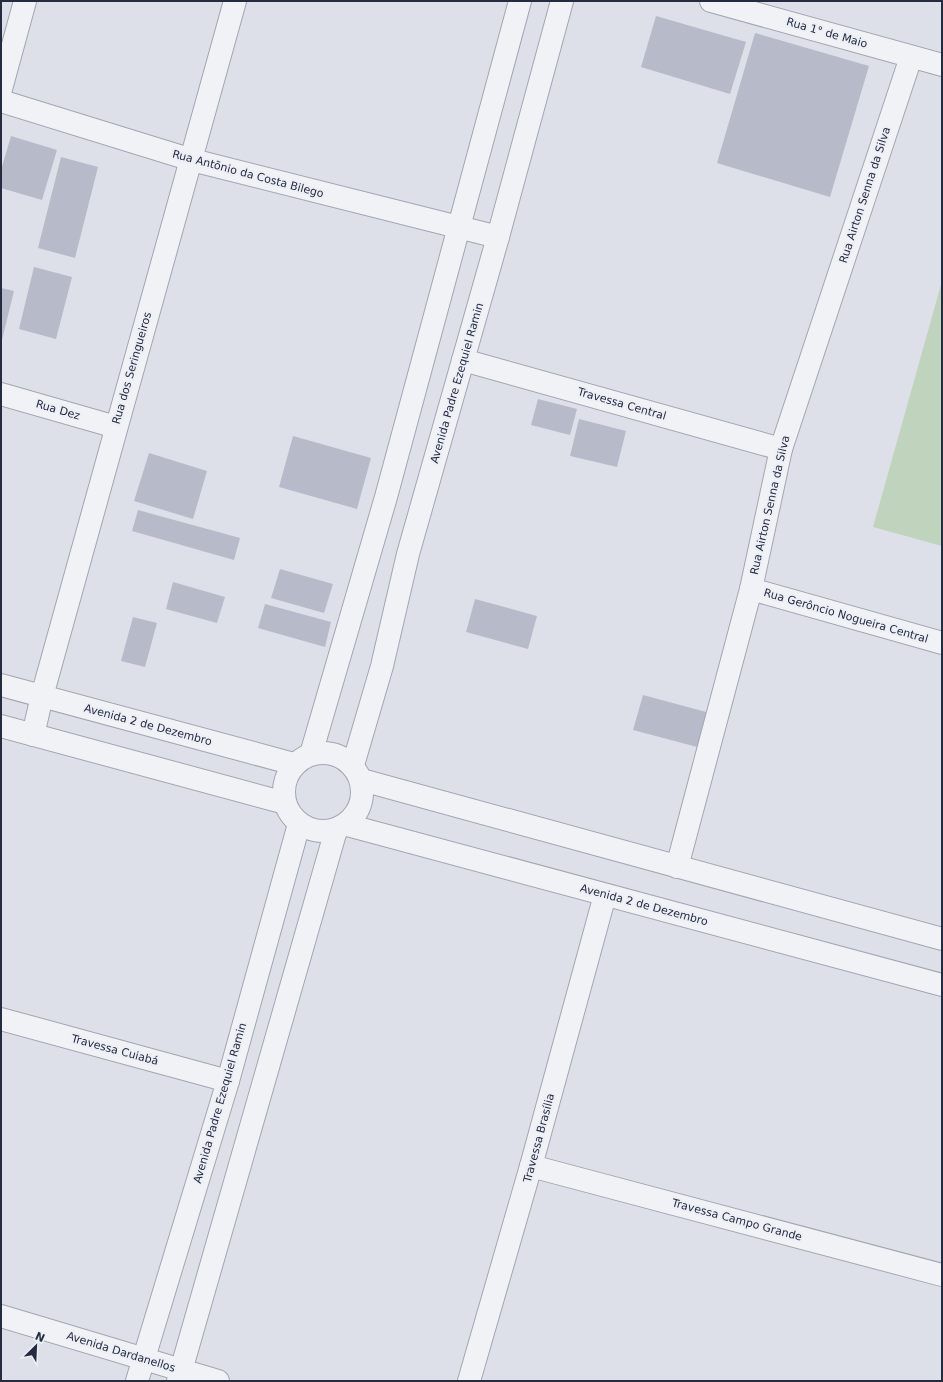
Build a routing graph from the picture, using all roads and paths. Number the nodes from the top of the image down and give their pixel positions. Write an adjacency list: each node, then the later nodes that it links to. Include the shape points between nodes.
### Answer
1 (26, 1): 8 (street)
2 (235, 1): 10 (street, Rua dos Seringueiros)
3 (520, 1): 11 (street)
4 (562, 1): 12 (street, Avenida Padre Ezequiel Ramin)
5 (712, 1): 6 (street, Rua 1° de Maio)
6 (911, 57): 7 (street, Rua 1° de Maio); 16 (street, Rua Airton Senna da Silva)
7 (942, 65)
8 (1, 89)
9 (1, 101): 10 (street, Rua Antõnio da Costa Bilego)
10 (192, 160): 11 (street, Rua Antõnio da Costa Bilego); 15 (street, Rua dos Seringueiros)
11 (459, 229): 12 (street, Rua Antõnio da Costa Bilego); 23 (street, via 386,497)
12 (498, 238): 13 (street, Avenida Padre Ezequiel Ramin)
13 (463, 360): 16 (street, Travessa Central); 24 (street, Avenida Padre Ezequiel Ramin, via 408,554)
14 (1, 394): 15 (street, Rua Dez)
15 (116, 427): 20 (street, Rua dos Seringueiros)
16 (781, 449): 17 (street, Rua Airton Senna da Silva)
17 (751, 589): 18 (street, Rua Gerôncio Nogueira Central); 28 (street, Rua Airton Senna da Silva)
18 (942, 642)
19 (1, 685): 20 (street, Avenida 2 de Dezembro)
20 (42, 696): 22 (street, Rua dos Seringueiros); 23 (street, Avenida 2 de Dezembro)
21 (1, 726): 22 (street)
22 (33, 735): 25 (street)
23 (302, 759): 24 (street, via 345,758); 25 (street, via 286,776)
24 (358, 773): 27 (street, via 362,805); 28 (street)
25 (285, 803): 26 (street, via 290,815)
26 (299, 824): 27 (street, via 323,832); 33 (street, Avenida Padre Ezequiel Ramin)
27 (341, 828): 29 (street, Avenida 2 de Dezembro); 38 (street)
28 (677, 867): 30 (street)
29 (605, 895): 31 (street, Avenida 2 de Dezembro); 34 (street, Travessa Brasília)
30 (942, 939)
31 (942, 985)
32 (1, 1019): 33 (street, Travessa Cuiabá)
33 (228, 1081): 37 (street, Avenida Padre Ezequiel Ramin)
34 (531, 1166): 35 (street, Travessa Campo Grande); 41 (street, Travessa Brasília)
35 (942, 1275)
36 (1, 1316): 37 (street, Avenida Dardanellos)
37 (143, 1357): 38 (street, Avenida Dardanellos); 39 (street, Avenida Padre Ezequiel Ramin)
38 (180, 1376): 40 (street, Avenida Dardanellos)
39 (137, 1381)
40 (218, 1381)
41 (469, 1381)

